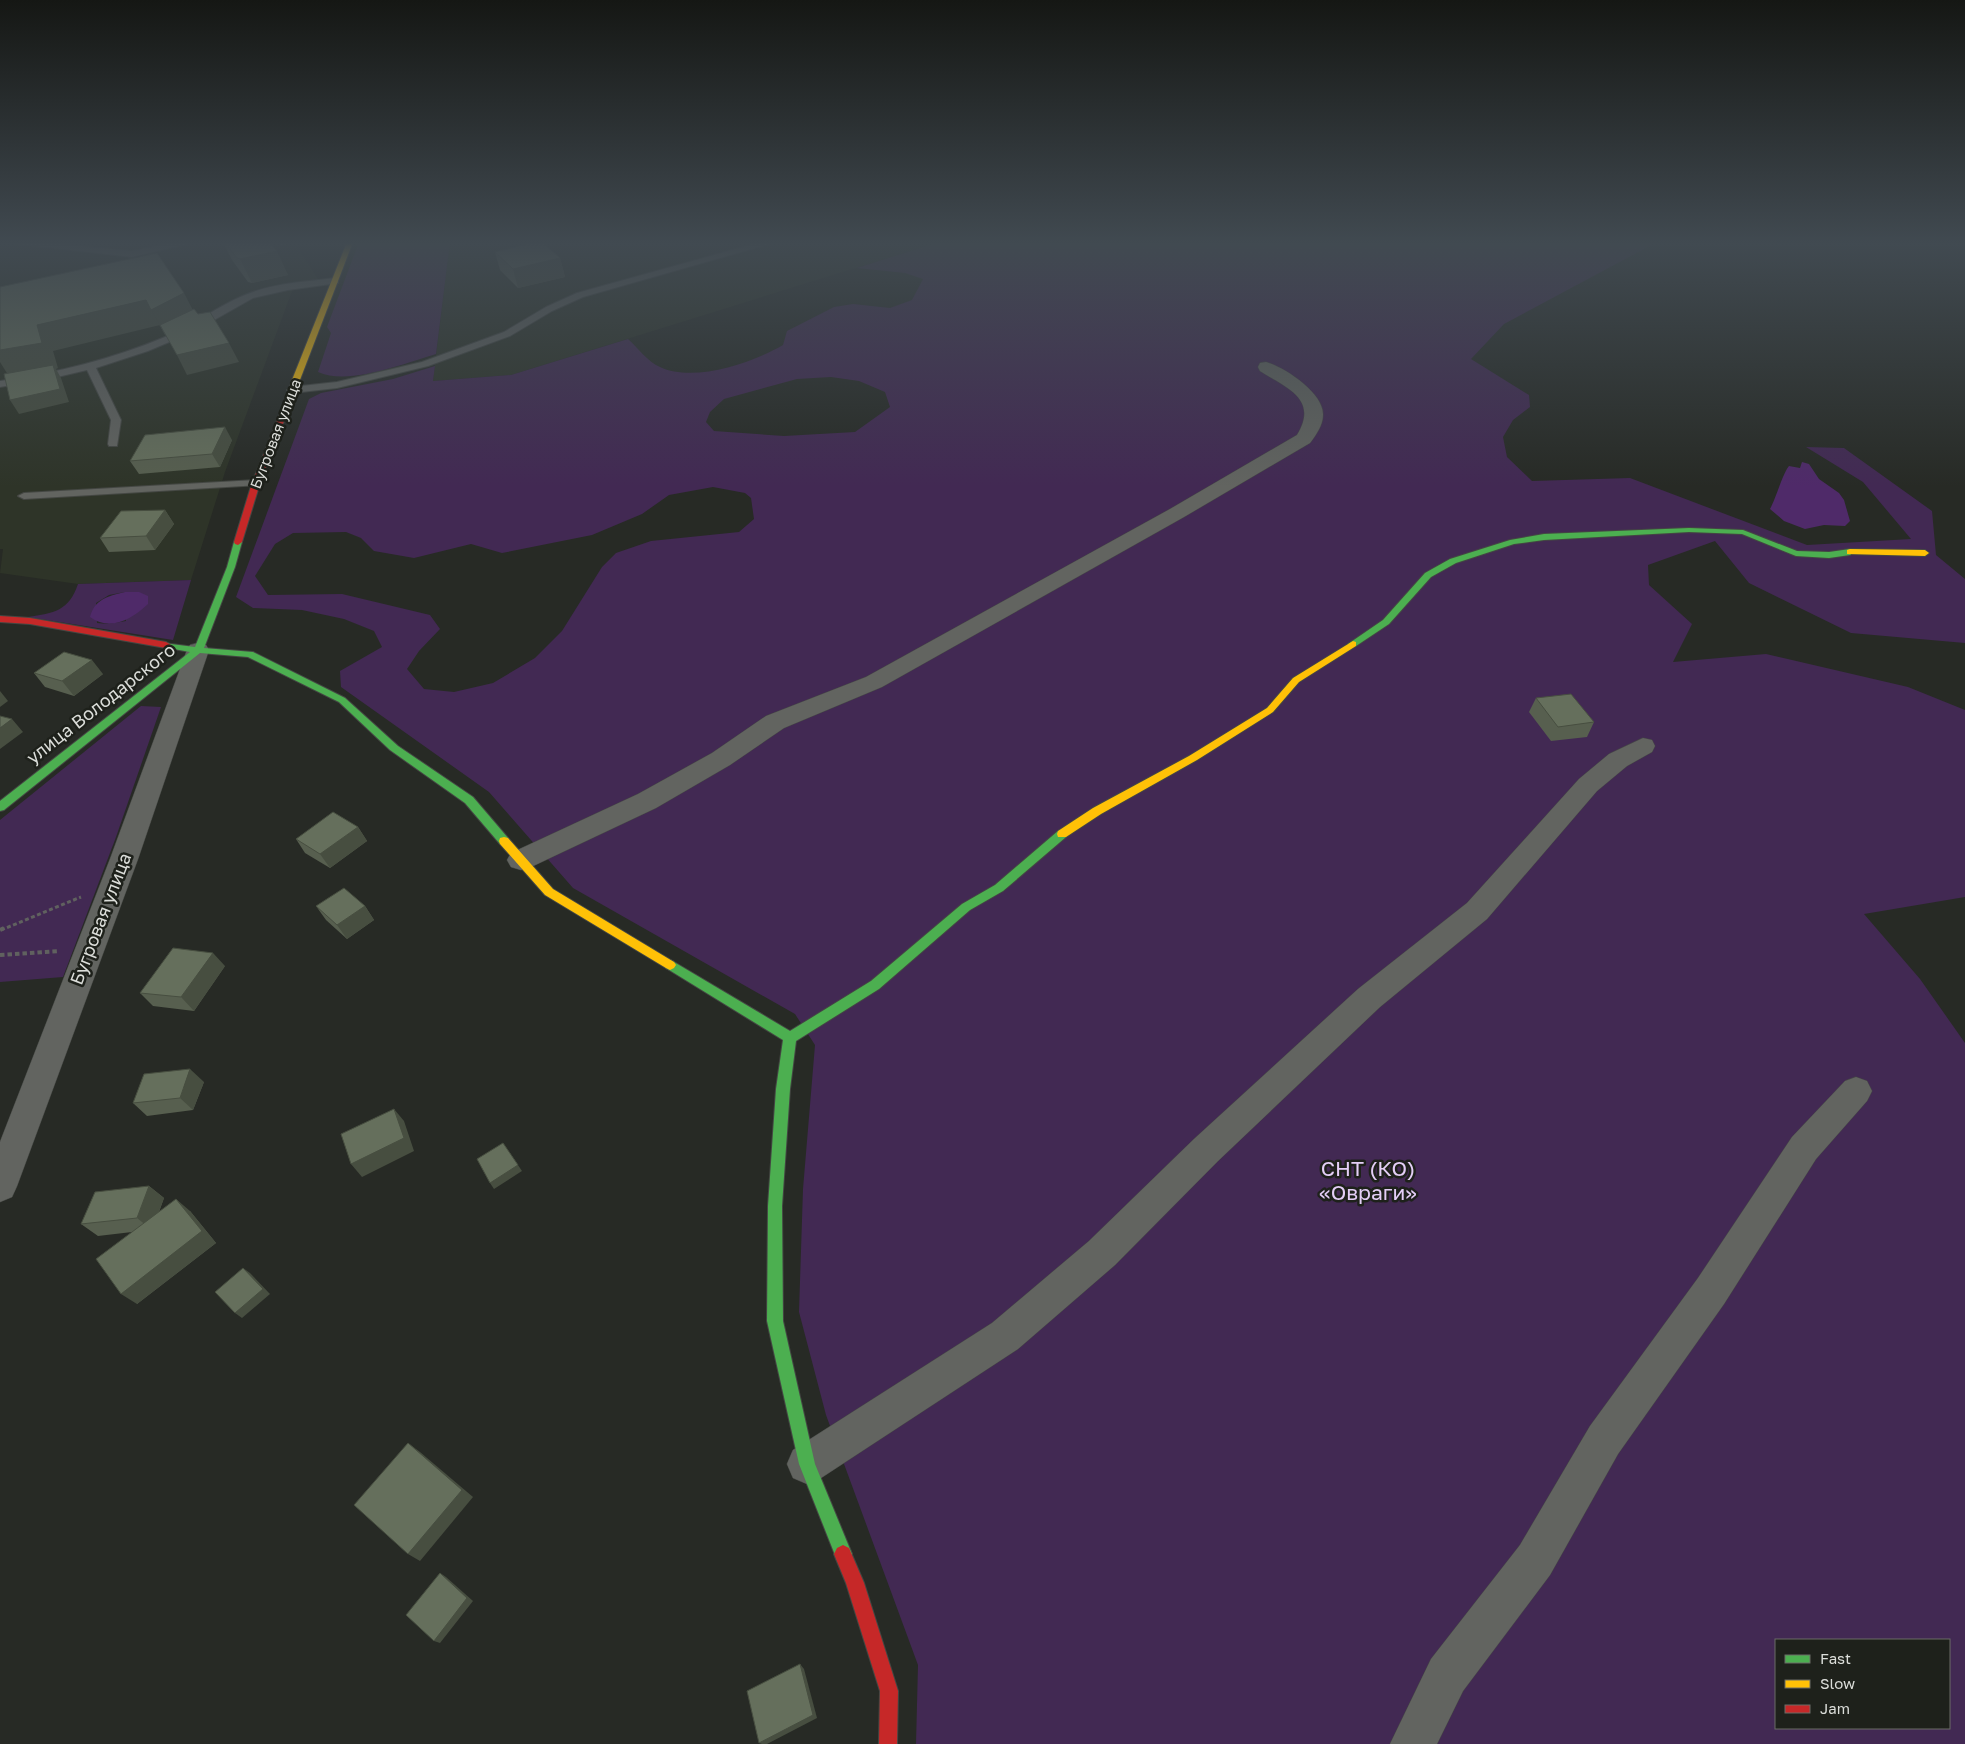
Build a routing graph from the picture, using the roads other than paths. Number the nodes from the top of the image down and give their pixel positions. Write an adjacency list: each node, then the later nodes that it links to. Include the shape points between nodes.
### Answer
1 (203, 323): 4 (lane)
2 (318, 323): 7 (street, Бугровая улица)
3 (524, 323): 7 (lane, via 507,334 416,367 337,385)
4 (90, 366): 6 (lane, via 38,380); 8 (lane, via 116,420)
5 (1266, 367): 17 (street, via 1310,398 1316,412 1314,426 1304,439 874,682 775,722 721,759 647,801)
6 (0, 384)
7 (292, 390): 9 (street, Бугровая улица)
8 (113, 444)
9 (256, 483): 10 (lane); 13 (street, Бугровая улица)
10 (24, 496)
11 (1925, 553): 18 (street, via 1855,551 1829,556 1796,553 1743,532 1688,530 1544,537 1513,542 1453,561 1428,575 1386,622 1296,680 1270,710 1059,836 999,888 966,907 875,985)
12 (0, 619): 14 (street, via 39,622)
13 (211, 620): 14 (street, улица Володарского)
14 (198, 650): 16 (street, улица Володарского); 17 (street, via 250,654 342,700 394,748 469,800); 20 (street, Бугровая улица)
15 (1643, 746): 21 (street, via 1618,760 1588,785 1477,912 1370,998 1206,1150 1094,1260 1005,1336)
16 (0, 807)
17 (521, 860): 18 (street, via 549,892)
18 (790, 1038): 21 (street, via 775,1206 775,1321)
19 (1856, 1091): 23 (street, via 1804,1148 1711,1291 1604,1440 1535,1560 1447,1675)
20 (0, 1186)
21 (807, 1464): 22 (street, via 855,1583 890,1691)
22 (888, 1744)
23 (1413, 1744)

